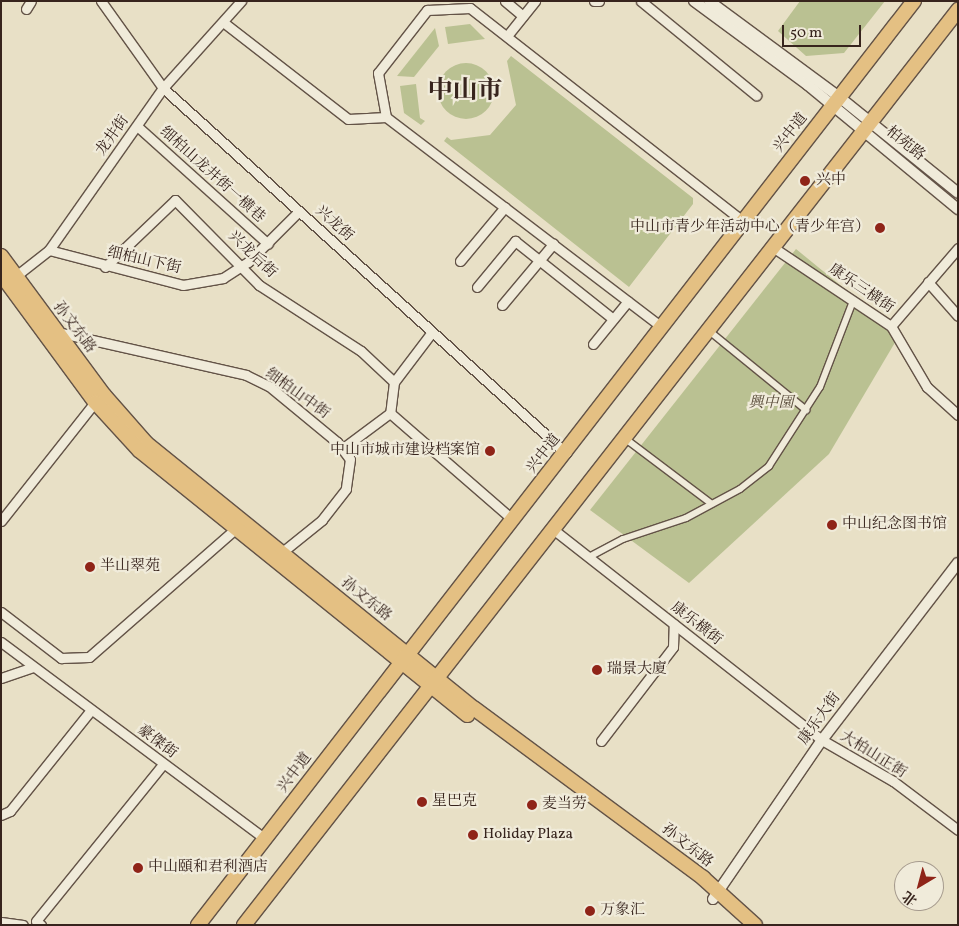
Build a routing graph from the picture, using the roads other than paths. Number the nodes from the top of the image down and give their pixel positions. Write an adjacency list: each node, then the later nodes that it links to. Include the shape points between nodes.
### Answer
1 (101, 1): 15 (street, 兴龙街)
2 (241, 1): 13 (street, 龙井街)
3 (504, 1): 12 (street)
4 (535, 1): 12 (street)
5 (594, 1): 6 (street)
6 (600, 1)
7 (641, 1): 16 (street)
8 (694, 1): 17 (street)
9 (710, 1): 17 (street)
10 (914, 1): 17 (main road, 兴中道)
11 (958, 10): 19 (main road)
12 (523, 16): 14 (street)
13 (223, 22): 15 (street, 龙井街); 18 (street, via 348,119)
14 (507, 36): 18 (street, via 470,8 427,10 378,73); 25 (street)
15 (163, 88): 20 (street, 龙井街); 24 (street, 兴龙街)
16 (756, 95)
17 (835, 101): 19 (street, 柏苑路); 25 (main road, 兴中道)
18 (386, 117): 22 (street)
19 (866, 125): 21 (street, 柏苑路); 23 (street, 柏苑路); 28 (main road)
20 (137, 126): 26 (street, 细柏山龙井街一横巷); 30 (street, 龙井街)
21 (958, 193)
22 (505, 207): 27 (street); 33 (street)
23 (958, 209)
24 (299, 211): 26 (street, 细柏山下街); 49 (street, 兴龙街)
25 (743, 221): 45 (main road, 兴中道)
26 (268, 244): 35 (street, 细柏山下街)
27 (553, 244): 32 (street); 40 (street)
28 (771, 246): 39 (street, 康乐三横街); 46 (main road)
29 (958, 248): 37 (street)
30 (49, 250): 34 (street, 细柏山下街); 36 (street, 龙井街)
31 (1, 256): 36 (main road, 孙文东路)
32 (539, 260): 38 (street, via 515,241); 41 (street); 43 (street)
33 (460, 261)
34 (105, 267): 35 (street, 细柏山下街, via 183,285 223,278); 35 (street, 兴龙后街, via 175,200)
35 (241, 267): 51 (street, 兴龙后街, via 259,285 360,351)
36 (7, 278): 47 (main road, 孙文东路); 48 (main road, 孙文东路)
37 (928, 282): 42 (street); 44 (street)
38 (477, 287)
39 (853, 300): 44 (street, 康乐三横街); 53 (street, via 840,344)
40 (628, 301): 43 (street); 45 (street)
41 (502, 306)
42 (958, 316)
43 (614, 319): 50 (street)
44 (891, 326): 55 (street, 康乐三横街, via 927,388)
45 (662, 327): 58 (main road, 兴中道)
46 (707, 329): 53 (street); 56 (main road)
47 (38, 330): 48 (street, 细柏山中街); 52 (main road, 孙文东路)
48 (56, 332): 57 (street, 细柏山中街, via 246,375 268,386); 64 (main road, 孙文东路, via 146,442)
49 (432, 332): 51 (street); 58 (street, 兴龙街)
50 (593, 344)
51 (394, 382): 54 (street)
52 (95, 402): 61 (street); 62 (main road, 孙文东路, via 139,450)
53 (806, 410): 59 (street, via 769,466)
54 (390, 413): 57 (street); 60 (street)
55 (958, 415)
56 (622, 436): 59 (street); 63 (main road)
57 (343, 448): 64 (street, via 350,459 346,490 322,520)
58 (566, 453): 60 (main road, 兴中道)
59 (712, 504): 65 (street)
60 (513, 520): 70 (main road, 兴中道)
61 (1, 521)
62 (234, 530): 67 (street, via 89,657 61,658); 70 (main road, 孙文东路)
63 (554, 530): 65 (street, 康乐横街); 73 (main road)
64 (281, 553): 70 (main road, 孙文东路)
65 (589, 557): 68 (street, 康乐横街)
66 (958, 563): 75 (street, 康乐大街)
67 (1, 612)
68 (674, 624): 75 (street, 康乐横街); 76 (street, via 673,647)
69 (1, 642): 71 (street, 豪傑街)
70 (403, 658): 73 (main road, 孙文东路); 80 (main road, 兴中道)
71 (32, 667): 72 (street); 74 (street, 豪傑街)
72 (1, 678)
73 (434, 684): 81 (main road, 孙文东路); 86 (main road)
74 (91, 710): 77 (street, 豪傑街); 78 (street, via 10,811)
75 (822, 740): 79 (street, 大柏山正街, via 894,781); 81 (street, 康乐大街)
76 (602, 741)
77 (163, 764): 80 (street, 豪傑街); 84 (street, via 36,921)
78 (1, 815)
79 (958, 830)
80 (265, 839): 85 (main road, 兴中道)
81 (716, 895): 87 (main road, 孙文东路); 88 (main road, 孙文东路)
82 (1, 922): 83 (street)
83 (23, 925)
84 (41, 925)
85 (198, 925)
86 (244, 925)
87 (742, 925)
88 (755, 925)

